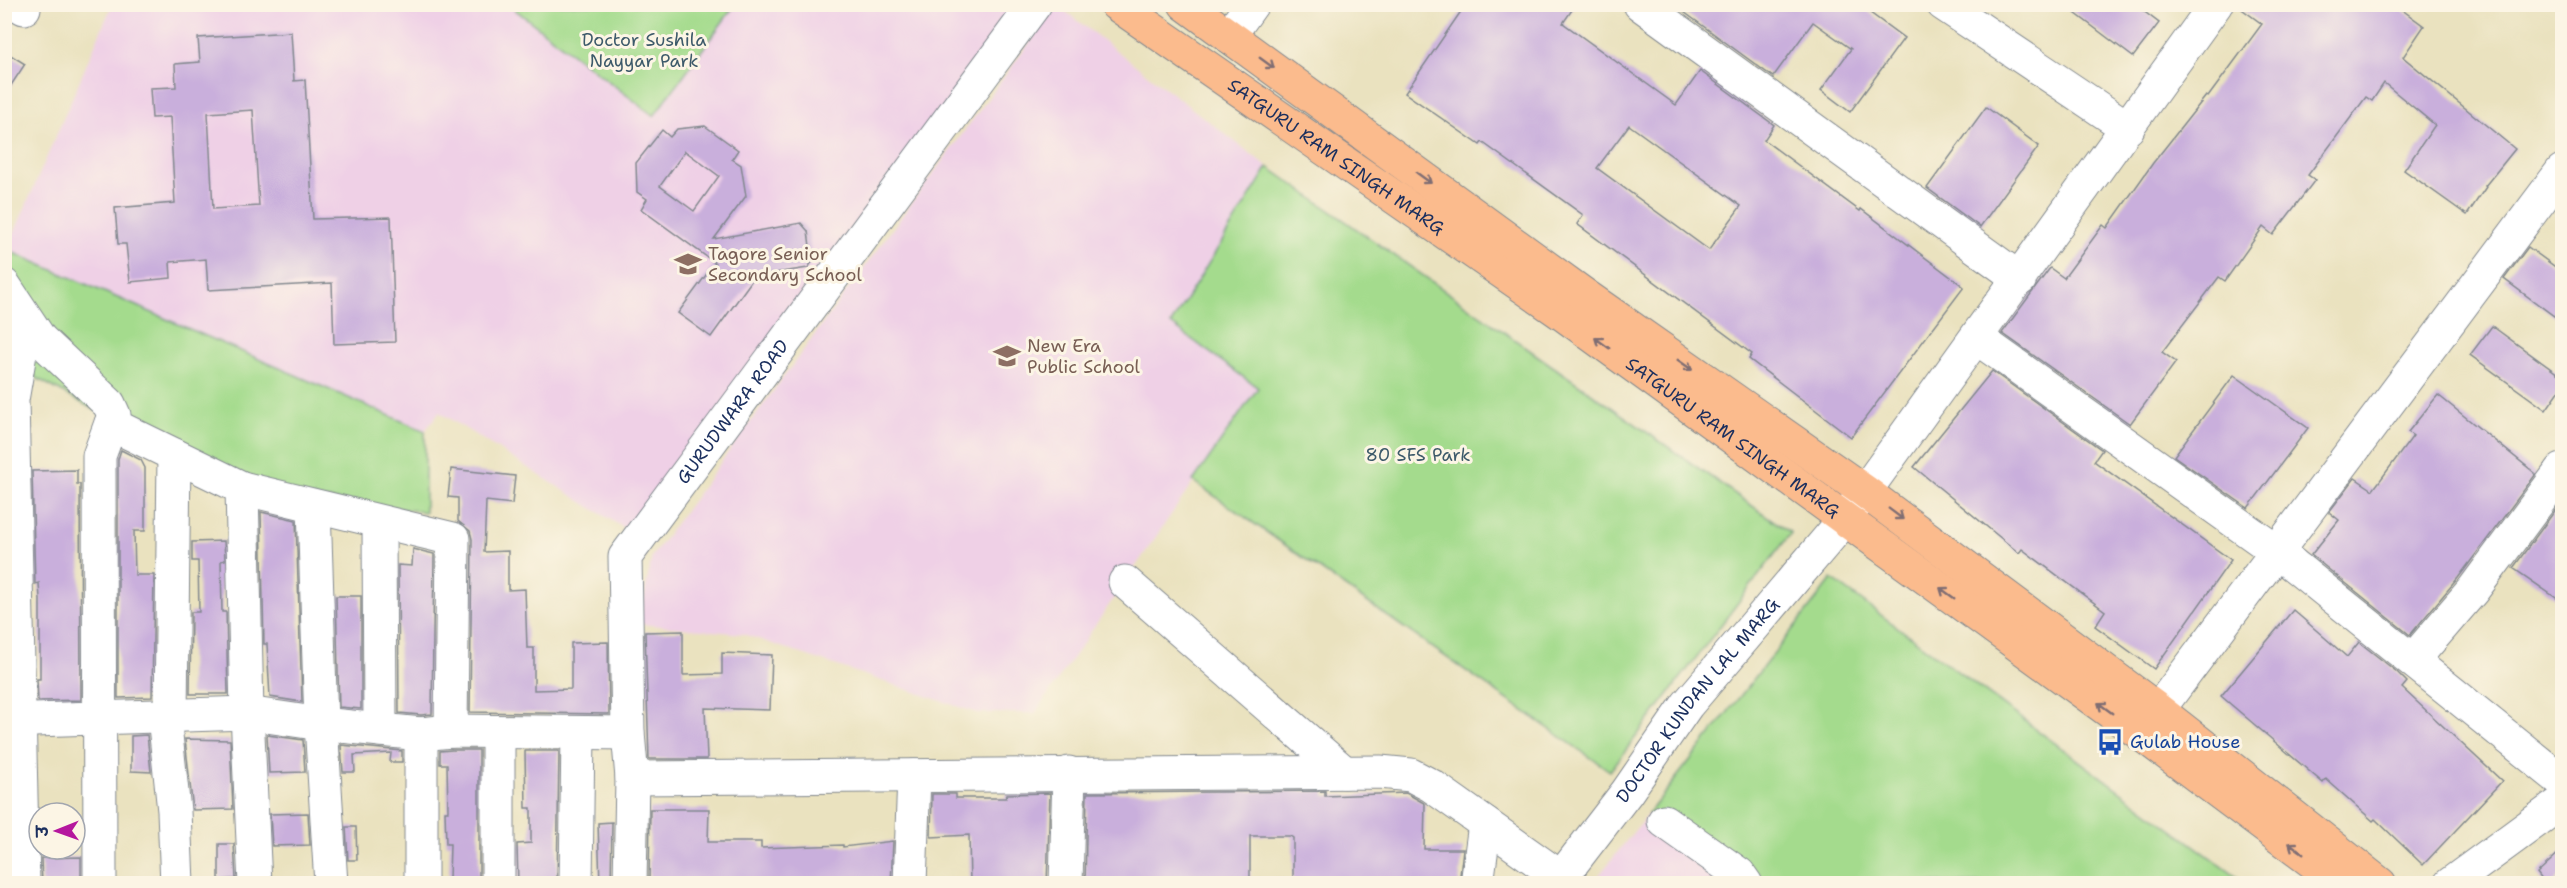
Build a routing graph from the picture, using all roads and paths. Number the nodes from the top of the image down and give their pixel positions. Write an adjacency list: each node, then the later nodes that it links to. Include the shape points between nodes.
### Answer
1 (1035, 4): 36 (street, GURUDWARA ROAD, via 625,557)
2 (1116, 4): 21 (main road, SATGURU RAM SINGH MARG, one-way to 2, via 1564,315)
3 (1185, 4): 9 (main road, SATGURU RAM SINGH MARG)
4 (1252, 4): 9 (street)
5 (1640, 4): 12 (street)
6 (1943, 4): 8 (street)
7 (2216, 4): 10 (street, DOCTOR KUNDAN LAL MARG)
8 (1977, 14): 10 (street)
9 (1229, 36): 19 (main road, SATGURU RAM SINGH MARG, one-way to 19, via 1583,294)
10 (2128, 128): 12 (street, DOCTOR KUNDAN LAL MARG)
11 (2562, 171): 23 (street)
12 (2020, 279): 14 (street, DOCTOR KUNDAN LAL MARG)
13 (11, 298): 15 (street, via 40,339 109,405 114,415); 30 (street)
14 (1977, 338): 19 (street, DOCTOR KUNDAN LAL MARG); 23 (street)
15 (111, 424): 16 (street); 29 (street, via 99,456)
16 (174, 455): 18 (street); 28 (street)
17 (2562, 470): 25 (street, via 2473,590)
18 (242, 488): 20 (street); 27 (street)
19 (1864, 491): 21 (street, DOCTOR KUNDAN LAL MARG); 26 (main road, SATGURU RAM SINGH MARG, one-way to 26)
20 (314, 506): 22 (street); 31 (street)
21 (1845, 519): 42 (street, DOCTOR KUNDAN LAL MARG, via 1687,705); 59 (main road, SATGURU RAM SINGH MARG, one-way to 21)
22 (379, 522): 32 (street); 33 (street, via 453,539)
23 (2276, 551): 25 (street); 26 (street)
24 (1125, 582): 37 (street)
25 (2413, 660): 41 (street)
26 (2158, 710): 60 (main road, SATGURU RAM SINGH MARG)
27 (247, 713): 28 (street); 31 (street); 49 (street)
28 (167, 716): 29 (street); 48 (street)
29 (102, 719): 30 (street); 47 (street)
30 (12, 721): 46 (street)
31 (321, 724): 32 (street); 50 (street)
32 (380, 730): 33 (street)
33 (436, 732): 34 (street); 51 (street)
34 (498, 733): 35 (street); 52 (street)
35 (578, 733): 36 (street); 53 (street)
36 (628, 733): 40 (street, GURUDWARA ROAD)
37 (1344, 772): 38 (street); 44 (street, via 1411,775)
38 (1069, 773): 39 (street); 56 (street)
39 (914, 776): 40 (street); 55 (street)
40 (632, 778): 54 (street, GURUDWARA ROAD)
41 (2562, 781)
42 (1627, 792): 45 (street, DOCTOR KUNDAN LAL MARG); 58 (street, via 1739,874)
43 (2562, 802): 61 (street)
44 (1485, 824): 45 (street); 57 (street)
45 (1558, 880)
46 (23, 884)
47 (100, 884)
48 (177, 884)
49 (255, 884)
50 (332, 884)
51 (421, 884)
52 (498, 884)
53 (576, 884)
54 (630, 884)
55 (910, 884)
56 (1066, 884)
57 (1477, 884)
58 (1746, 884)
59 (2342, 884)
60 (2380, 884)
61 (2450, 884)

